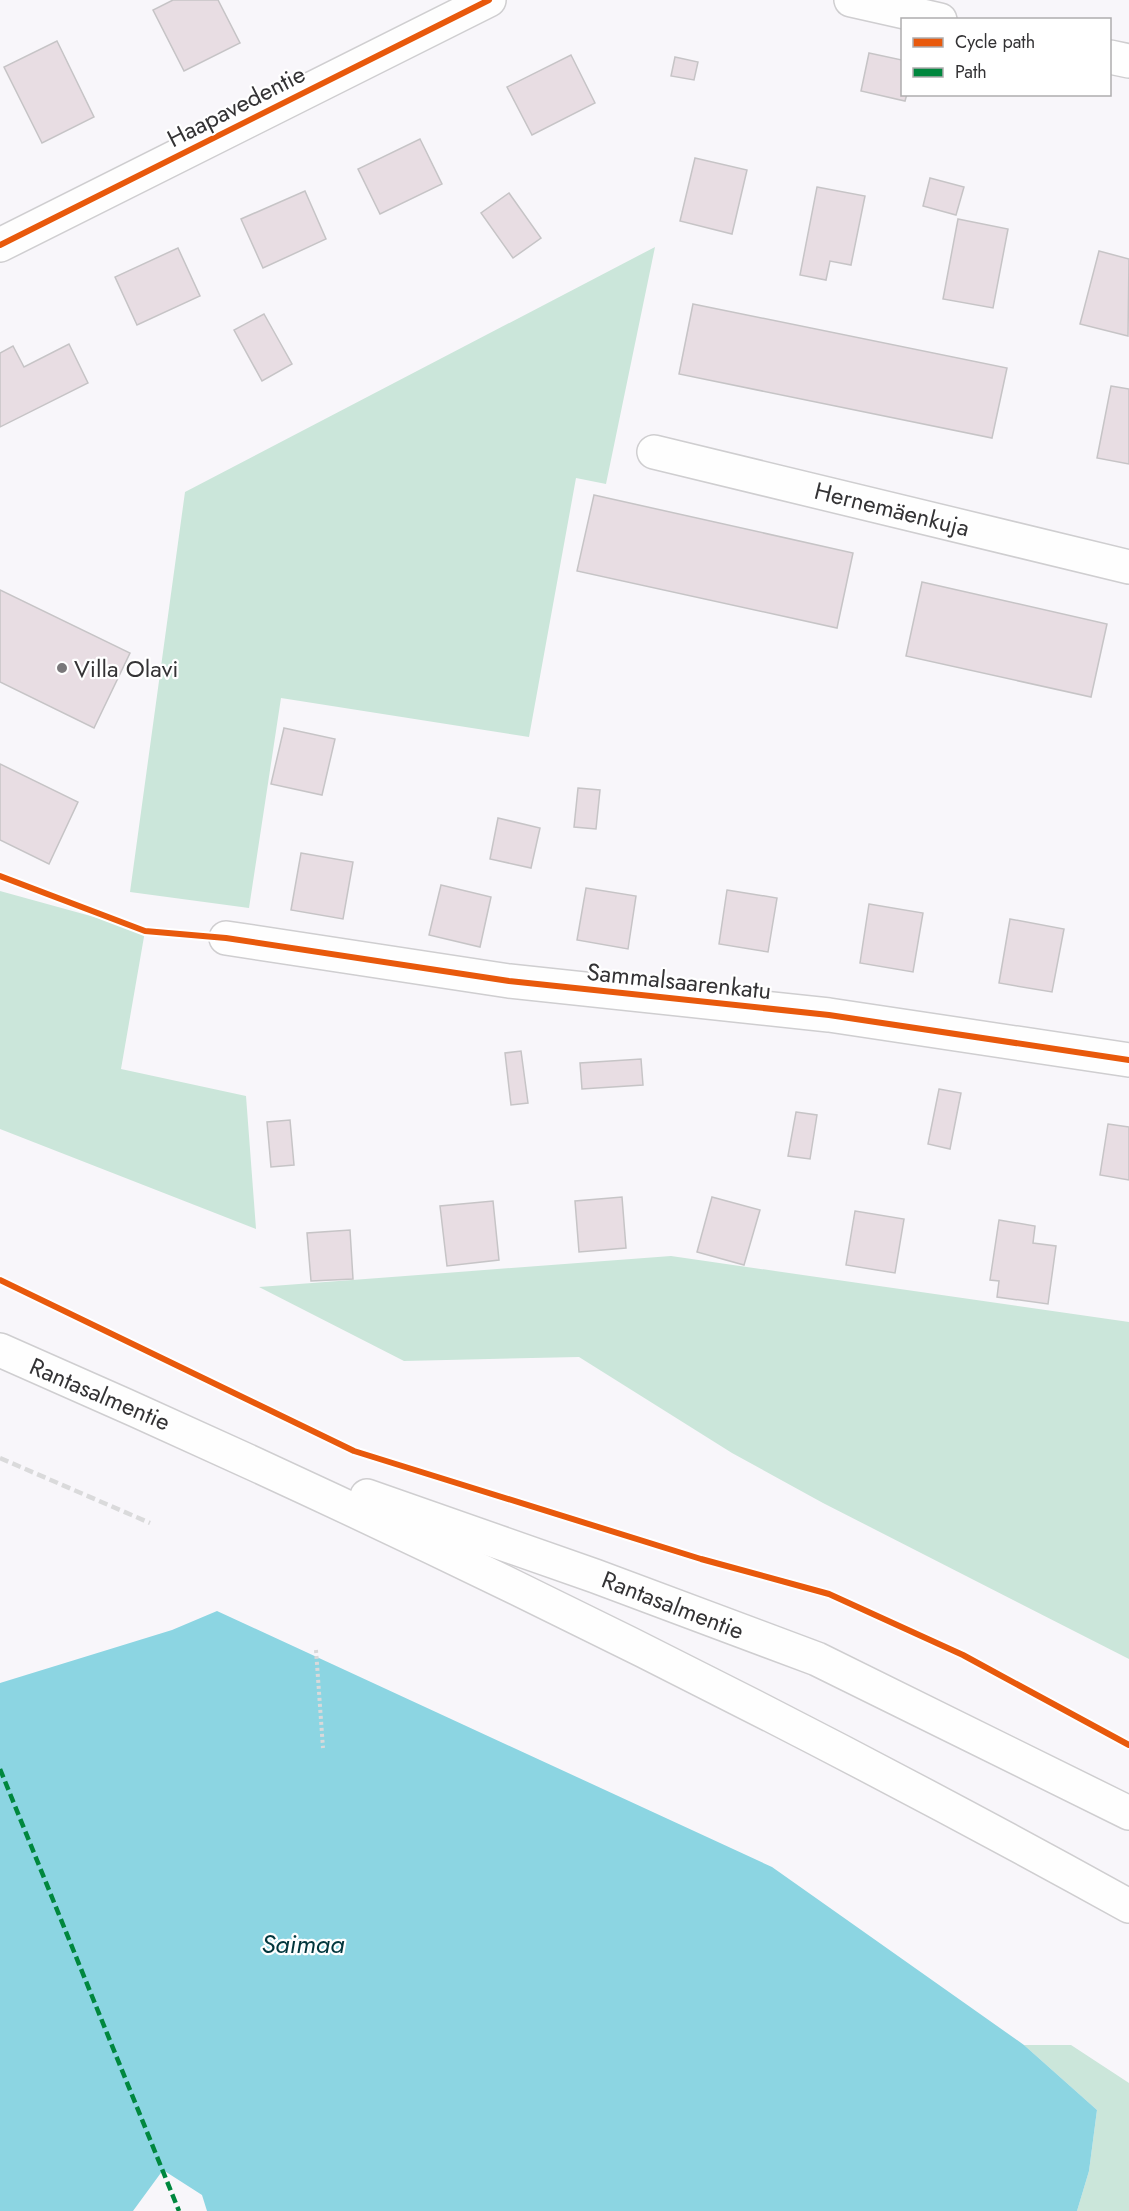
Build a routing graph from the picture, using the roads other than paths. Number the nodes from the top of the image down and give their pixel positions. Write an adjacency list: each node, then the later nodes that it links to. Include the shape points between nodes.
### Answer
1 (489, 0): 6 (main road, Haapavedentie)
2 (851, 0): 3 (main road)
3 (931, 18)
4 (1111, 57): 5 (main road)
5 (1129, 61)
6 (0, 245)
7 (654, 452): 8 (main road, Hernemäenkuja)
8 (1129, 567)
9 (225, 938): 10 (main road, Sammalsaarenkatu, via 509,981 829,1015)
10 (1129, 1060)
11 (0, 1350): 12 (main road, Rantasalmentie)
12 (200, 1437): 13 (main road, Rantasalmentie, via 569,1611); 14 (main road, Rantasalmentie, via 817,1659)
13 (941, 1802): 15 (main road, Rantasalmentie, via 999,1816); 16 (main road, Rantasalmentie)
14 (1129, 1813)
15 (1129, 1882)
16 (1129, 1906)

